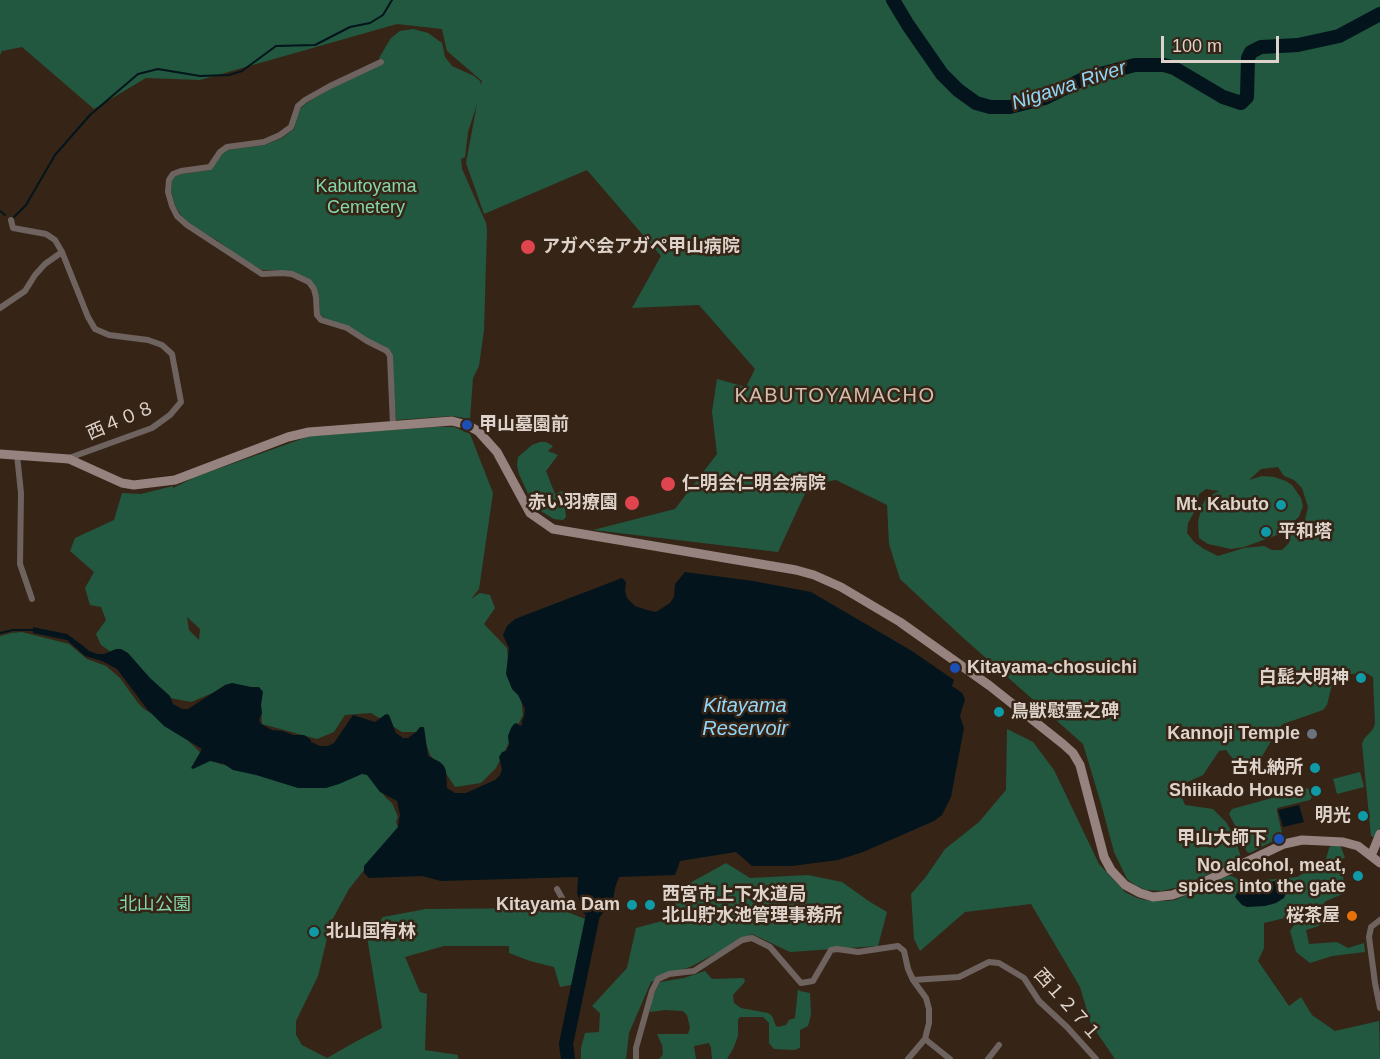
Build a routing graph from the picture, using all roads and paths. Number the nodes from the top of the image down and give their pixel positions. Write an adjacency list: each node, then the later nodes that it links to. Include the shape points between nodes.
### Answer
1 (381, 62): 5 (street, via 305,100 298,106 291,127 280,135 264,142 227,147 210,167 173,174 168,192 177,216 187,225 262,274 292,274 309,282 321,320 347,328 387,351)
2 (11, 220): 3 (street, 西４０８, via 13,228 46,234)
3 (63, 252): 4 (street, via 45,264 25,291); 8 (street, 西４０８, via 95,329 109,335 148,340 172,354 181,402 152,428)
4 (0, 308)
5 (393, 424): 8 (street, via 309,432 175,480 134,485); 11 (street, via 452,421 478,431 497,452 530,513 553,529 796,570 841,587 900,622 990,686 1073,753 1080,765 1104,857 1125,885 1140,893 1172,896 1284,844 1302,840 1343,842 1358,846)
6 (1, 452): 7 (street)
7 (17, 455): 8 (street); 9 (street, via 20,564)
8 (69, 459)
9 (32, 600)
10 (1380, 834): 11 (street)
11 (1371, 856): 12 (street)
12 (1380, 863)
13 (557, 888): 14 (street)
14 (562, 898)
15 (1380, 920): 17 (street, via 1371,927 1369,937)
16 (913, 980): 18 (street, via 929,1009); 20 (street, via 904,951 898,946 858,952 831,950 813,981 801,983 770,947 752,938 742,940 694,971 669,974 658,980); 24 (street, 西１２７１, via 959,977 989,962 999,963 1024,978 1039,1001)
17 (1380, 1008)
18 (925, 1039): 21 (street); 22 (street)
19 (999, 1045): 23 (street)
20 (636, 1059)
21 (908, 1059)
22 (950, 1059)
23 (988, 1059)
24 (1096, 1059)

